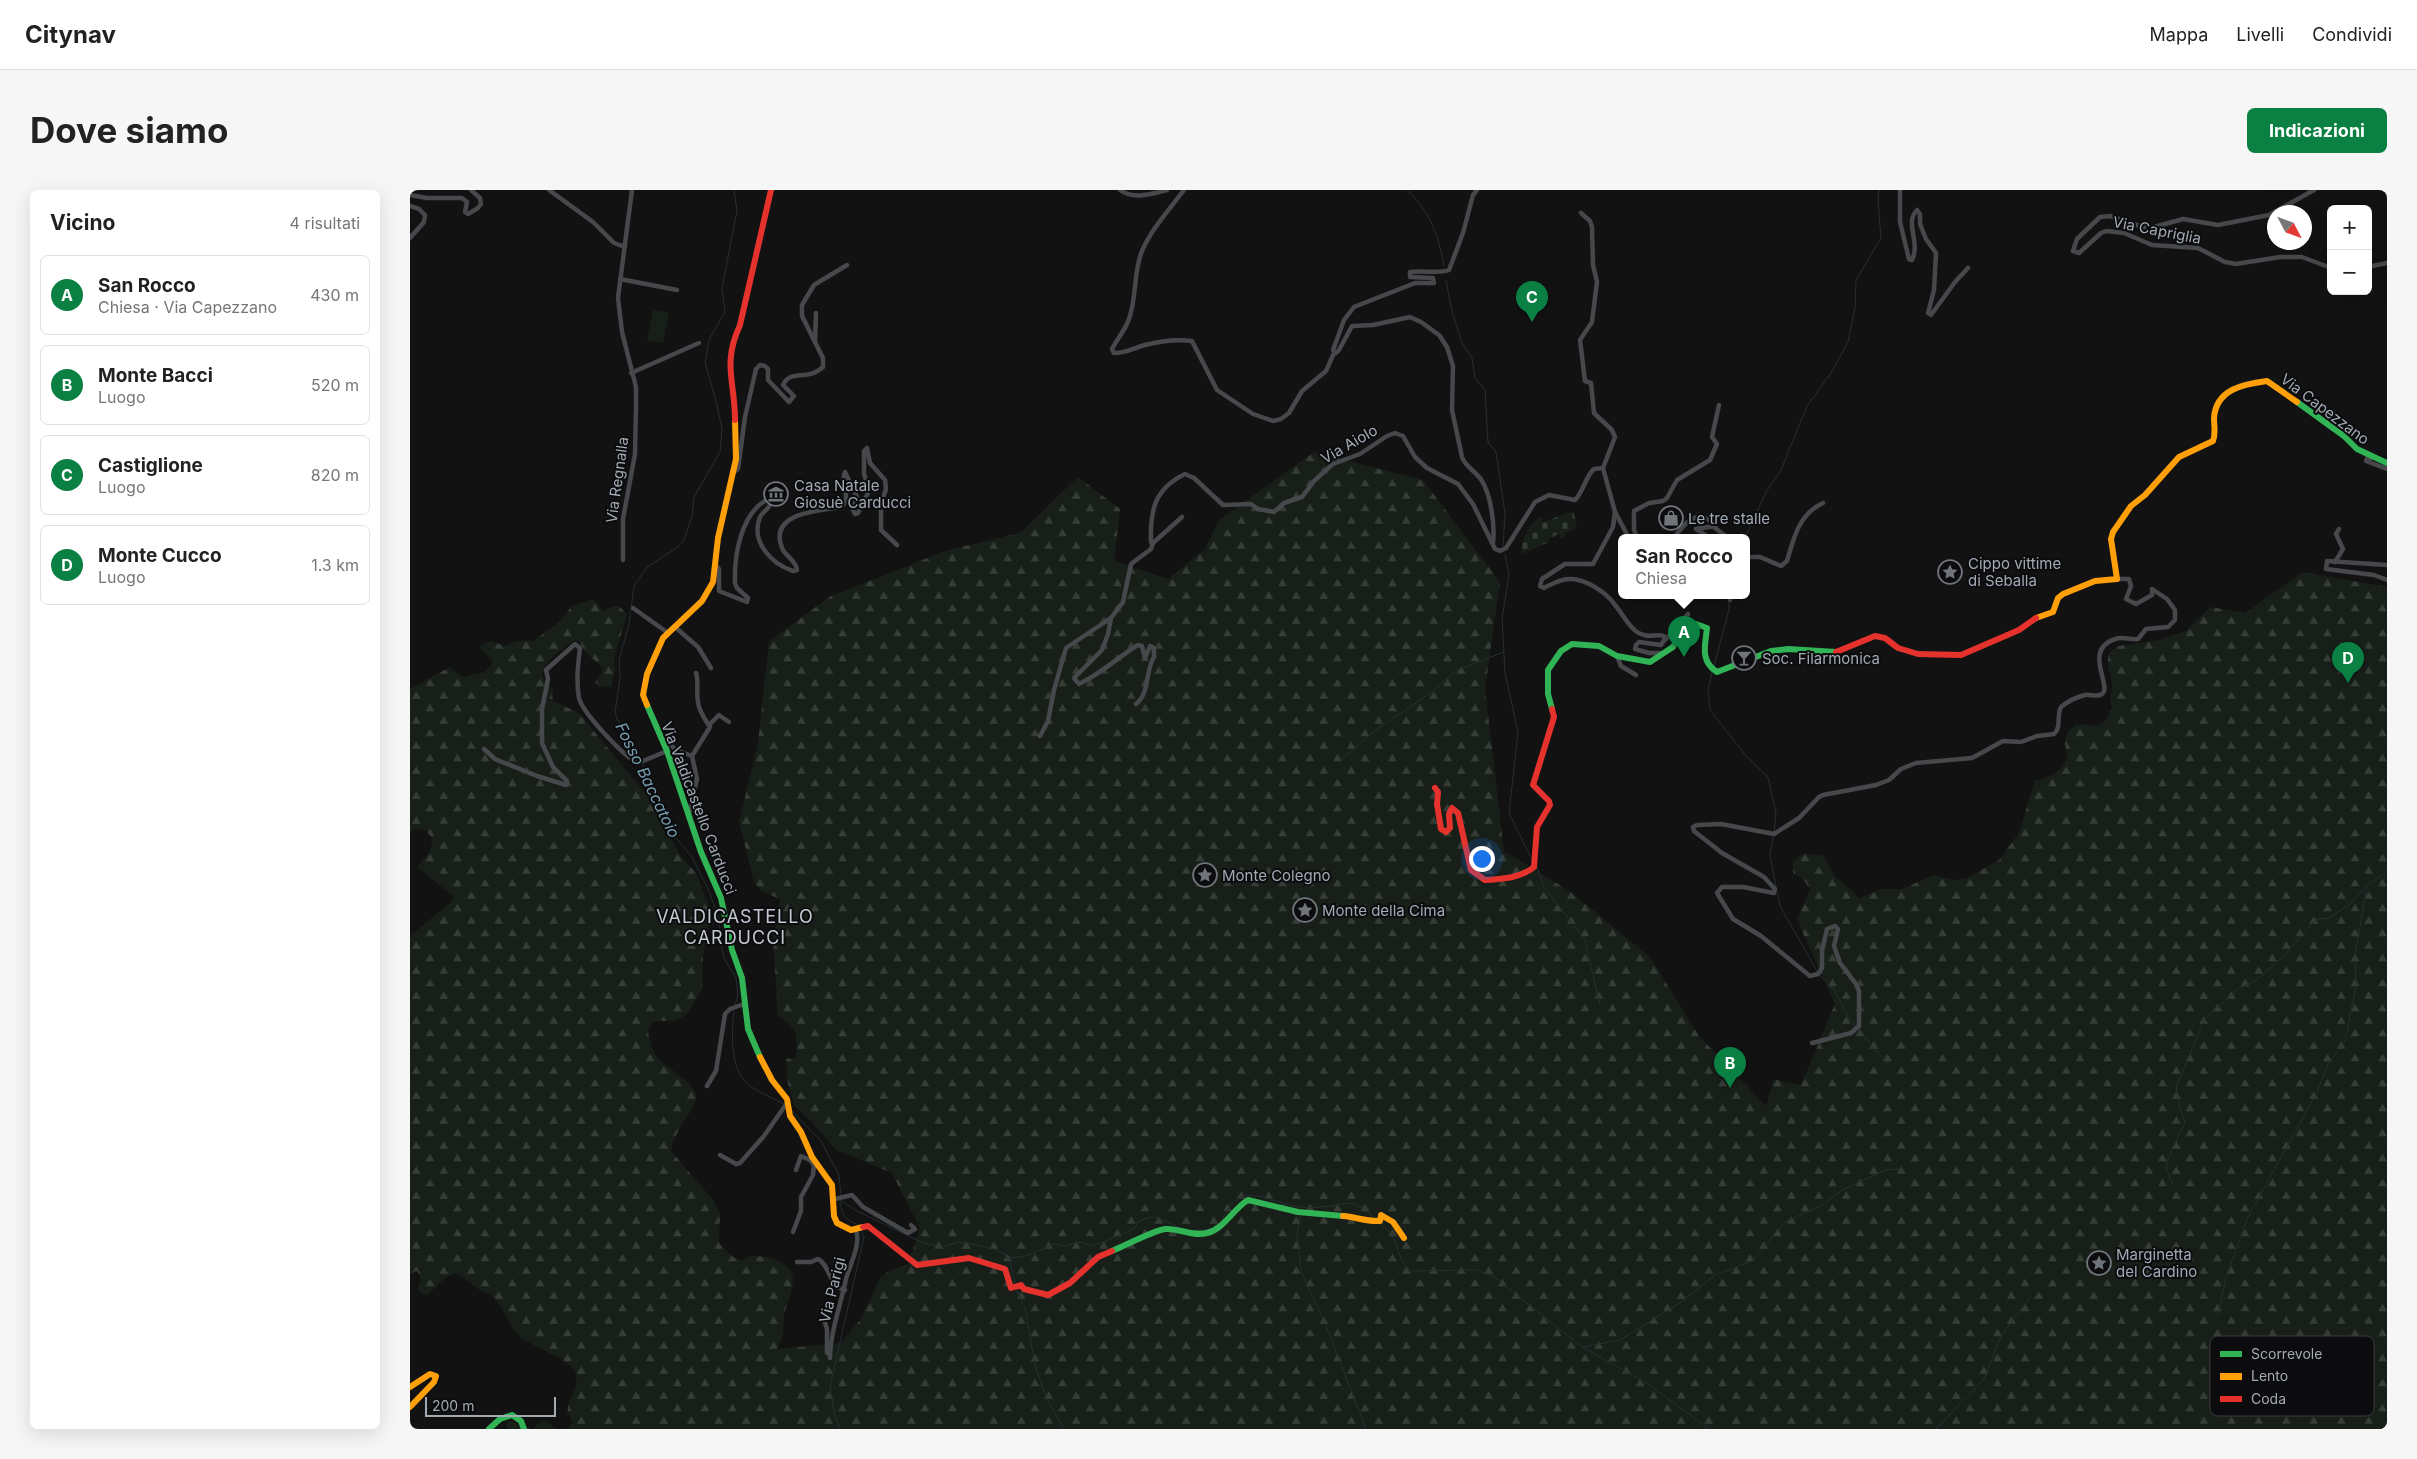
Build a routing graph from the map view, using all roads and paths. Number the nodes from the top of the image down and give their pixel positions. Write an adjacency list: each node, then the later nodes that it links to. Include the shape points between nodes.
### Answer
1 (471, 190): 11 (street, via 480,198 481,204 468,214 462,198)
2 (549, 190): 15 (street, via 614,243)
3 (632, 190): 15 (street, Via Regnalla)
4 (771, 190): 33 (street, Via Valdicastello Carducci, via 729,358 735,399)
5 (1120, 190): 6 (street, via 1139,196)
6 (1167, 190)
7 (1184, 190): 26 (street, via 1154,228 1142,252 1136,268 1129,321 1112,349 1114,353 1169,340 1192,341 1217,390 1258,417 1273,421 1289,413 1302,391 1326,371)
8 (1477, 190): 26 (street, via 1449,270 1410,272 1410,277 1428,276 1434,283 1415,283 1354,307 1344,320)
9 (1900, 190): 20 (street, via 1900,222 1909,259 1912,260 1916,250 1912,217 1917,210 1926,239 1936,253 1934,290 1928,313 1931,315)
10 (2314, 190): 18 (street, Via Capriglia, via 2269,215 2224,224 2183,220 2143,227 2110,216 2100,217 2077,239 2073,251 2078,254 2106,231 2124,233 2152,244 2198,248 2236,264 2302,257)
11 (410, 195)
12 (410, 206): 14 (street, via 425,215 424,222)
13 (1581, 213): 31 (street, via 1592,227 1596,282 1592,322 1580,340 1585,381 1591,383 1594,413 1615,437)
14 (410, 238)
15 (625, 246): 21 (street, Via Regnalla)
16 (2387, 264): 19 (street)
17 (847, 265): 25 (street, via 814,285 802,305 802,316)
18 (2327, 266)
19 (2372, 266)
20 (1968, 268)
21 (620, 279): 22 (street); 27 (street, Via Regnalla, via 620,319)
22 (677, 290)
23 (816, 313): 25 (street)
24 (699, 343): 27 (street)
25 (814, 344): 33 (street, via 823,358 823,367 805,377 792,375 786,378 783,385 794,396 789,402 768,380 768,369 760,365 756,368 738,470)
26 (1334, 353): 47 (street, via 1352,326 1410,317 1439,335 1453,366 1452,410 1462,457 1464,464 1481,479 1489,497)
27 (631, 373): 50 (street, Via Regnalla, via 636,387 635,454 623,519)
28 (1719, 405): 42 (street, via 1712,437 1717,444 1710,460 1677,480 1663,501 1649,503 1634,511)
29 (2372, 458): 30 (street); 32 (street, via 2366,461); 54 (street, Via Capezzano, via 2267,381 2234,388 2219,398 2214,407 2216,431 2213,441 2188,450 2179,457 2121,519 2111,539)
30 (2387, 464)
31 (1603, 468): 35 (street); 47 (street, via 1594,468 1574,500 1549,495 1535,502 1506,548 1500,551)
32 (2387, 470)
33 (734, 474): 52 (street, Via Valdicastello Carducci)
34 (1823, 503): 49 (street, via 1803,517 1787,561 1781,566 1760,557)
35 (1615, 512): 39 (street); 61 (street, via 1613,527 1593,564 1565,564 1542,579 1540,586 1544,588 1556,582 1578,580 1610,599 1635,630 1645,636 1663,635)
36 (1182, 517): 46 (street)
37 (1714, 527): 43 (street, via 1715,524 1705,516 1697,516 1685,522); 44 (street, via 1696,529); 45 (street)
38 (2339, 529): 51 (street, via 2336,534 2343,549)
39 (1626, 530): 40 (street); 41 (street)
40 (1628, 534)
41 (1634, 534)
42 (1636, 534)
43 (1677, 534)
44 (1704, 534)
45 (1723, 534)
46 (1153, 543): 47 (street, Via Aiolo, via 1151,529 1157,498 1168,484 1185,474 1190,474 1223,505 1251,504 1274,512 1284,503 1302,497 1314,481 1334,464 1360,454 1395,433 1403,436 1415,457 1427,468 1458,484); 58 (street, via 1151,549 1132,564 1122,602)
47 (1493, 544)
48 (897, 545): 52 (street, Via Valdicastello Carducci, via 881,530 885,480 870,463 868,448 864,451 863,464 868,493 858,513 855,514 856,497 845,472 847,497 842,508 794,515 787,520 780,540 782,550 797,570 782,567 760,544 760,516 771,506 768,499 760,503 742,533 735,583 748,598 746,602 719,591 719,569)
49 (1750, 557)
50 (623, 560)
51 (2335, 562): 53 (street); 55 (street, via 2326,561 2326,570 2374,575)
52 (715, 564): 59 (street, Via Valdicastello Carducci, via 713,582 707,595)
53 (2387, 565)
54 (2117, 579): 62 (street, via 2095,581 2063,594 2053,612 1961,655 1918,654 1875,636 1836,652 1771,651 1717,672 1704,658 1707,628 1695,624 1683,627 1678,640); 78 (street, via 2129,579 2131,586 2126,599 2136,604 2152,595 2152,589 2157,590 2175,610 2176,620 2168,627 2146,629 2138,639 2120,638 2109,643 2099,657 2098,665 2106,688 2104,692 2084,695 2060,707 2059,726 2054,734 2021,742 2003,741 1972,758 1916,763 1876,785 1818,797 1799,818 1774,834 1720,824 1693,827 1722,853 1764,877 1775,889 1774,894 1770,894 1750,888 1722,887 1717,893 1734,919 1761,936 1810,976 1818,974 1822,968 1827,929 1835,926 1838,929 1834,946 1840,963 1859,991 1859,1026 1851,1033)
55 (2387, 580)
56 (633, 608): 60 (street)
57 (1688, 614): 61 (street)
58 (1111, 618): 67 (street, via 1102,650 1074,678 1079,684 1084,682 1138,645 1142,646 1144,658 1150,646 1154,648 1154,657 1148,665 1143,695); 70 (street, via 1066,648 1048,721)
59 (675, 627): 60 (street, Via Valdicastello Carducci); 64 (street, via 698,647)
60 (668, 633): 71 (street, Via Valdicastello Carducci, via 652,661 643,690 646,706)
61 (1666, 638): 62 (street, via 1661,645 1639,642 1634,647 1642,652)
62 (1666, 653): 63 (street, via 1645,663)
63 (1617, 656): 66 (street, via 1621,666); 75 (street, via 1599,646 1572,644 1562,651 1548,670 1548,694 1554,717 1533,786 1550,806 1538,822 1531,871 1485,880 1471,870 1458,813 1452,808 1450,828 1446,832 1441,829)
64 (710, 668)
65 (696, 673): 69 (street, via 698,704 703,718)
66 (1636, 675)
67 (1136, 704)
68 (729, 722): 69 (street, via 718,715)
69 (710, 725): 74 (street)
70 (1040, 736)
71 (662, 740): 73 (street, Via Valdicastello Carducci); 74 (street)
72 (484, 749): 73 (street, via 495,759 566,785 567,781 553,767 544,751 542,709 547,688 546,670 575,644 580,648 577,663 579,699 612,742 634,761 642,762)
73 (667, 751): 76 (street, Via Valdicastello Carducci)
74 (692, 756): 76 (street, via 697,779)
75 (1435, 788)
76 (689, 813): 77 (street, Via Valdicastello Carducci, via 721,898 732,950 742,978)
77 (741, 1005): 79 (street, via 730,1010 722,1020 716,1071); 80 (street, Via Valdicastello Carducci, via 755,1046 772,1080)
78 (1812, 1043)
79 (708, 1086)
80 (788, 1102): 81 (street, via 740,1163); 82 (street, Via Valdicastello Carducci, via 790,1116 801,1132)
81 (720, 1155)
82 (811, 1158): 83 (street, via 801,1156); 84 (street, Via Valdicastello Carducci, via 832,1185); 87 (street, via 813,1175 801,1197 801,1211)
83 (796, 1170)
84 (834, 1199): 85 (street, via 852,1195 862,1207 908,1233 915,1229); 86 (street, Via Valdicastello Carducci, via 837,1223 851,1230)
85 (911, 1226)
86 (859, 1229): 88 (street, Via Valdicastello Carducci, via 868,1226 917,1265 970,1258 1005,1269 1011,1288 1021,1286 1048,1295 1070,1283 1098,1257 1154,1232 1165,1229 1194,1236 1209,1233 1248,1200 1298,1212 1377,1222 1381,1215 1387,1217); 90 (street, Via Parigi)
87 (793, 1232)
88 (1404, 1238)
89 (797, 1262): 90 (street, via 823,1261 835,1284)
90 (845, 1290): 91 (street, Via Parigi, via 830,1357)
91 (824, 1320)
92 (410, 1387): 93 (street, via 430,1374 436,1376)
93 (410, 1407)
94 (489, 1429): 95 (street, via 500,1419 512,1415 521,1421)
95 (524, 1429)

